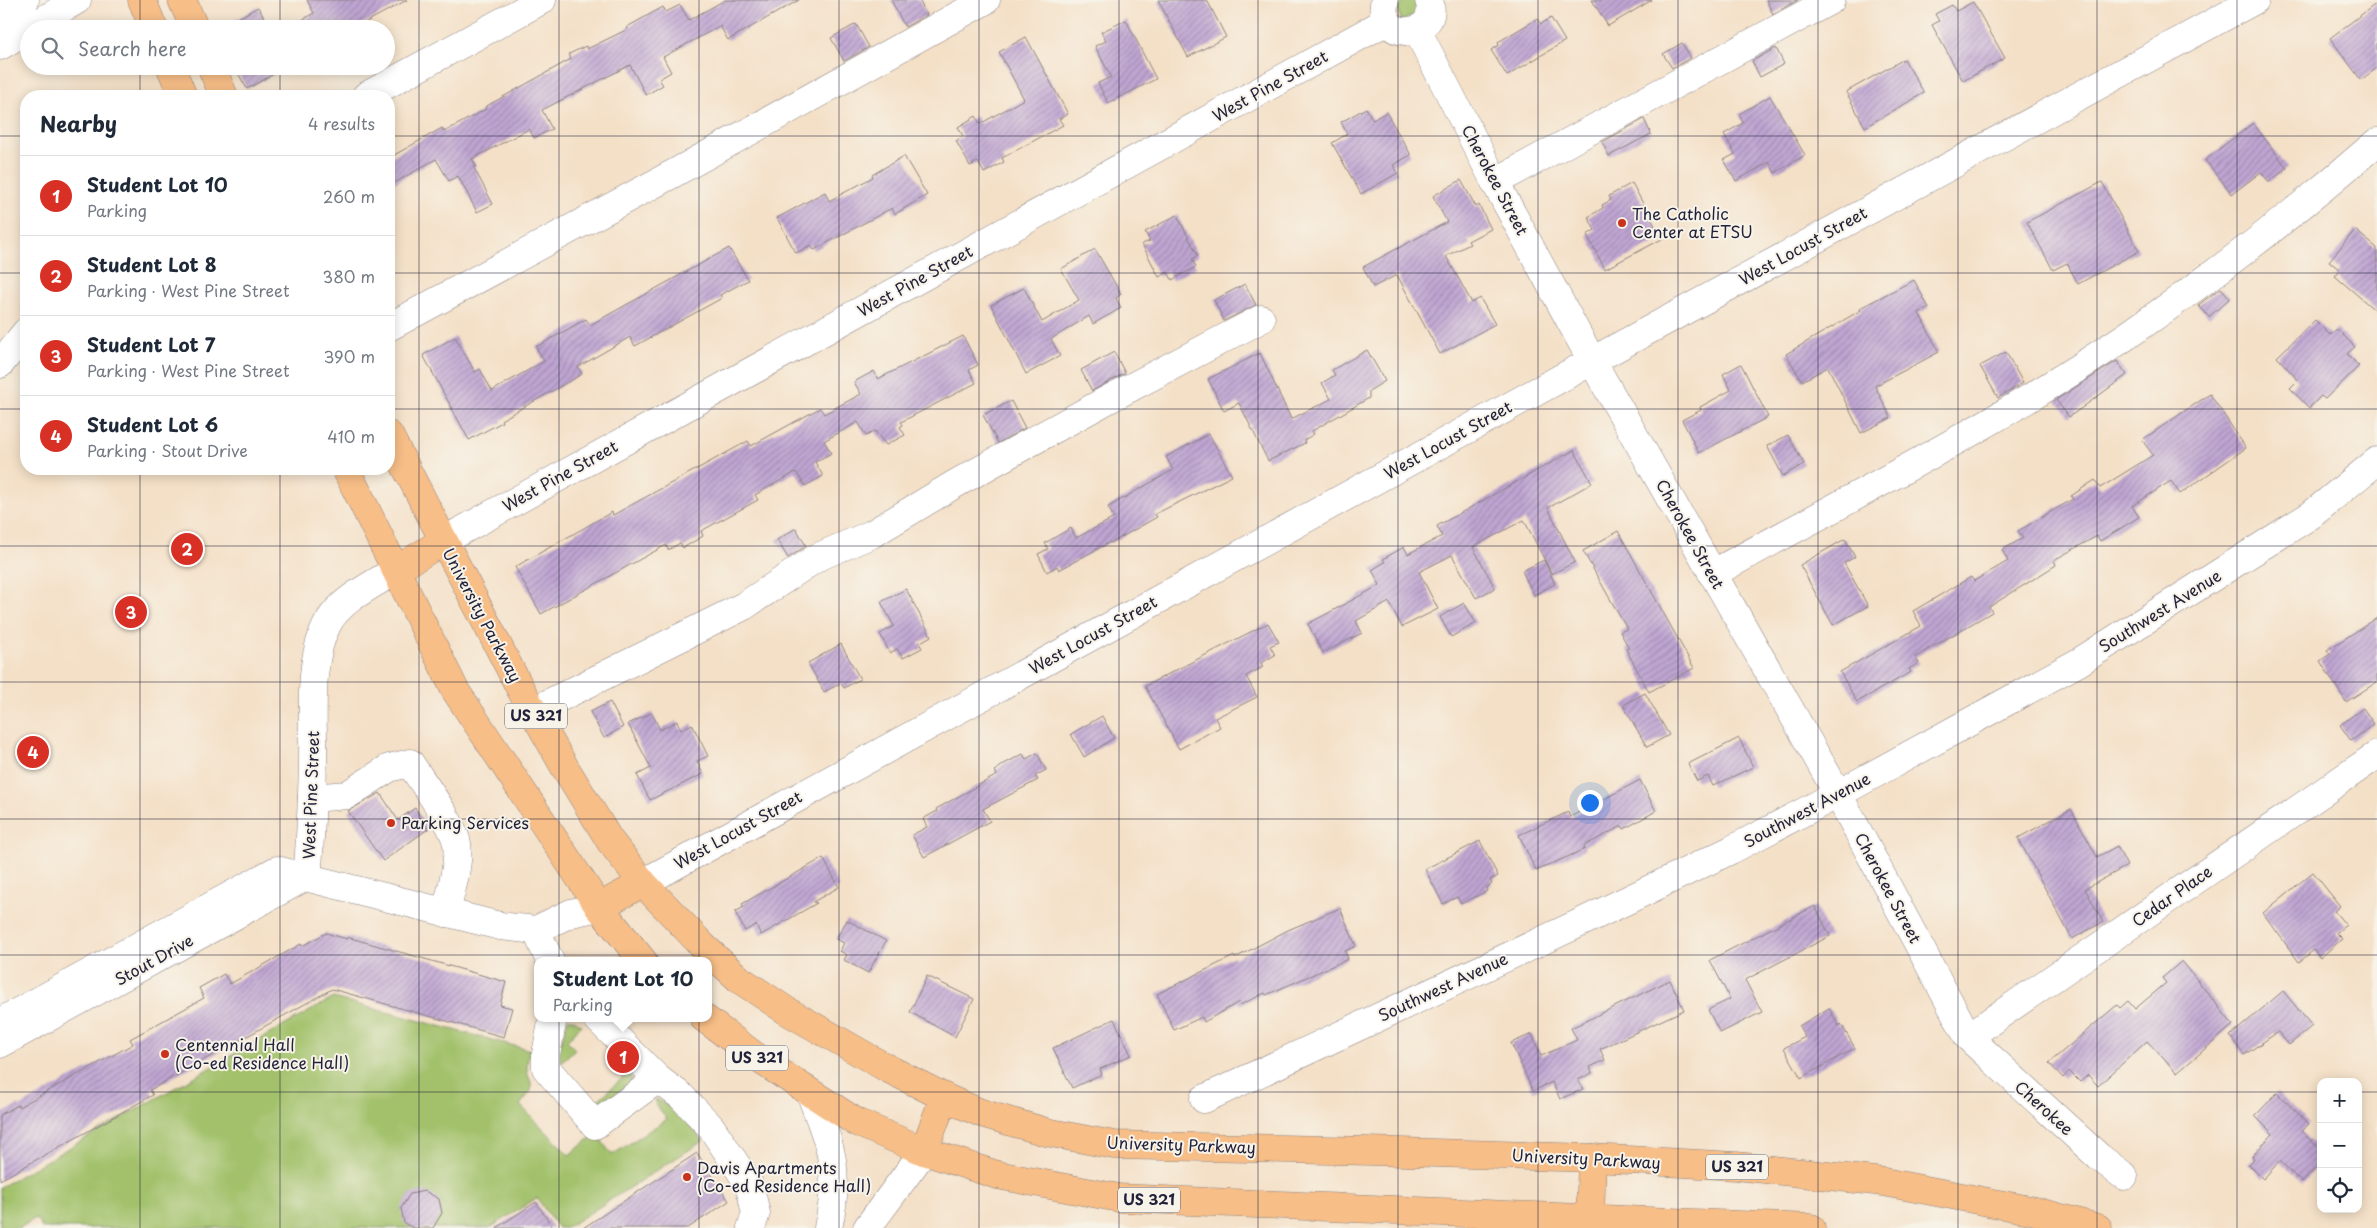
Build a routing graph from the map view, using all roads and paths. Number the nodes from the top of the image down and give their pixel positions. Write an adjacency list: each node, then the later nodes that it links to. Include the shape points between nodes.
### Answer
1 (77, 0): 11 (street)
2 (142, 0): 12 (highway)
3 (182, 0): 13 (highway)
4 (542, 0): 21 (street)
5 (986, 0): 25 (street)
6 (1428, 0): 14 (street, via 1428,19)
7 (1831, 0): 23 (street)
8 (2254, 0): 27 (street, West Locust Street)
9 (10, 6): 16 (street)
10 (1386, 11): 14 (street, via 1397,30); 32 (street, West Pine Street)
11 (44, 20)
12 (150, 20)
13 (191, 20)
14 (1417, 30): 23 (street, Cherokee Street)
15 (20, 34): 16 (street)
16 (9, 41)
17 (174, 75): 19 (highway)
18 (215, 75): 20 (highway)
19 (180, 90)
20 (221, 90)
21 (377, 90)
22 (2377, 142): 34 (street, via 2217,271 2127,336 2031,396)
23 (1495, 182): 27 (street, Cherokee Street)
24 (1261, 319): 35 (street, via 1106,400 872,534 818,557 744,606)
25 (395, 324)
26 (20, 339): 28 (street)
27 (1592, 361): 34 (street, Cherokee Street); 40 (street, West Locust Street)
28 (0, 364)
29 (395, 447): 32 (highway, University Parkway / US 321)
30 (2377, 462): 37 (street, Southwest Avenue, via 2311,516 2079,662)
31 (349, 475): 33 (highway, US 321)
32 (443, 541): 33 (highway); 35 (highway, University Parkway / US 321)
33 (396, 570): 38 (street, West Pine Street, via 342,605 328,622 320,641 314,690); 41 (highway, US 321, via 455,690)
34 (1712, 574): 37 (street, Cherokee Street)
35 (533, 711): 40 (highway, University Parkway / US 321, via 610,841)
36 (2377, 755): 51 (street, Cedar Place)
37 (1838, 794): 51 (street, Cherokee Street); 56 (street, Southwest Avenue, via 1593,917)
38 (312, 798): 39 (street, West Pine Street); 42 (street, via 347,795 389,768 410,763 445,818 457,844)
39 (307, 876): 42 (street); 46 (street, Stout Drive)
40 (643, 883): 41 (highway); 55 (highway, University Parkway / US 321, via 739,979 787,1011)
41 (599, 907): 43 (street, via 571,913); 45 (highway, US 321)
42 (446, 913): 43 (street, via 500,926)
43 (536, 930): 44 (street)
44 (548, 957)
45 (640, 957)
46 (135, 959): 47 (street, Stout Drive); 52 (street, Stout Drive)
47 (0, 1022)
48 (552, 1022): 53 (street, via 546,1068 595,1124)
49 (601, 1022): 53 (street)
50 (710, 1022): 54 (highway, US 321)
51 (1968, 1036): 59 (street, Cherokee, via 2099,1157)
52 (0, 1044)
53 (658, 1079): 61 (street, via 681,1096 711,1127 749,1184 756,1213)
54 (811, 1095): 57 (highway, US 321, via 856,1122); 62 (street, via 834,1163)
55 (944, 1097): 57 (highway); 58 (highway, University Parkway / US 321, via 981,1113 1037,1129 1114,1145)
56 (1204, 1098)
57 (924, 1150): 60 (highway, US 321, via 997,1175 1119,1198); 63 (street)
58 (1592, 1158): 60 (highway); 65 (highway, University Parkway / US 321, via 1736,1166 1884,1182 2035,1211)
59 (2124, 1176)
60 (1590, 1218): 64 (highway, US 321)
61 (751, 1228)
62 (828, 1228)
63 (867, 1228)
64 (1811, 1228)
65 (2098, 1228)

